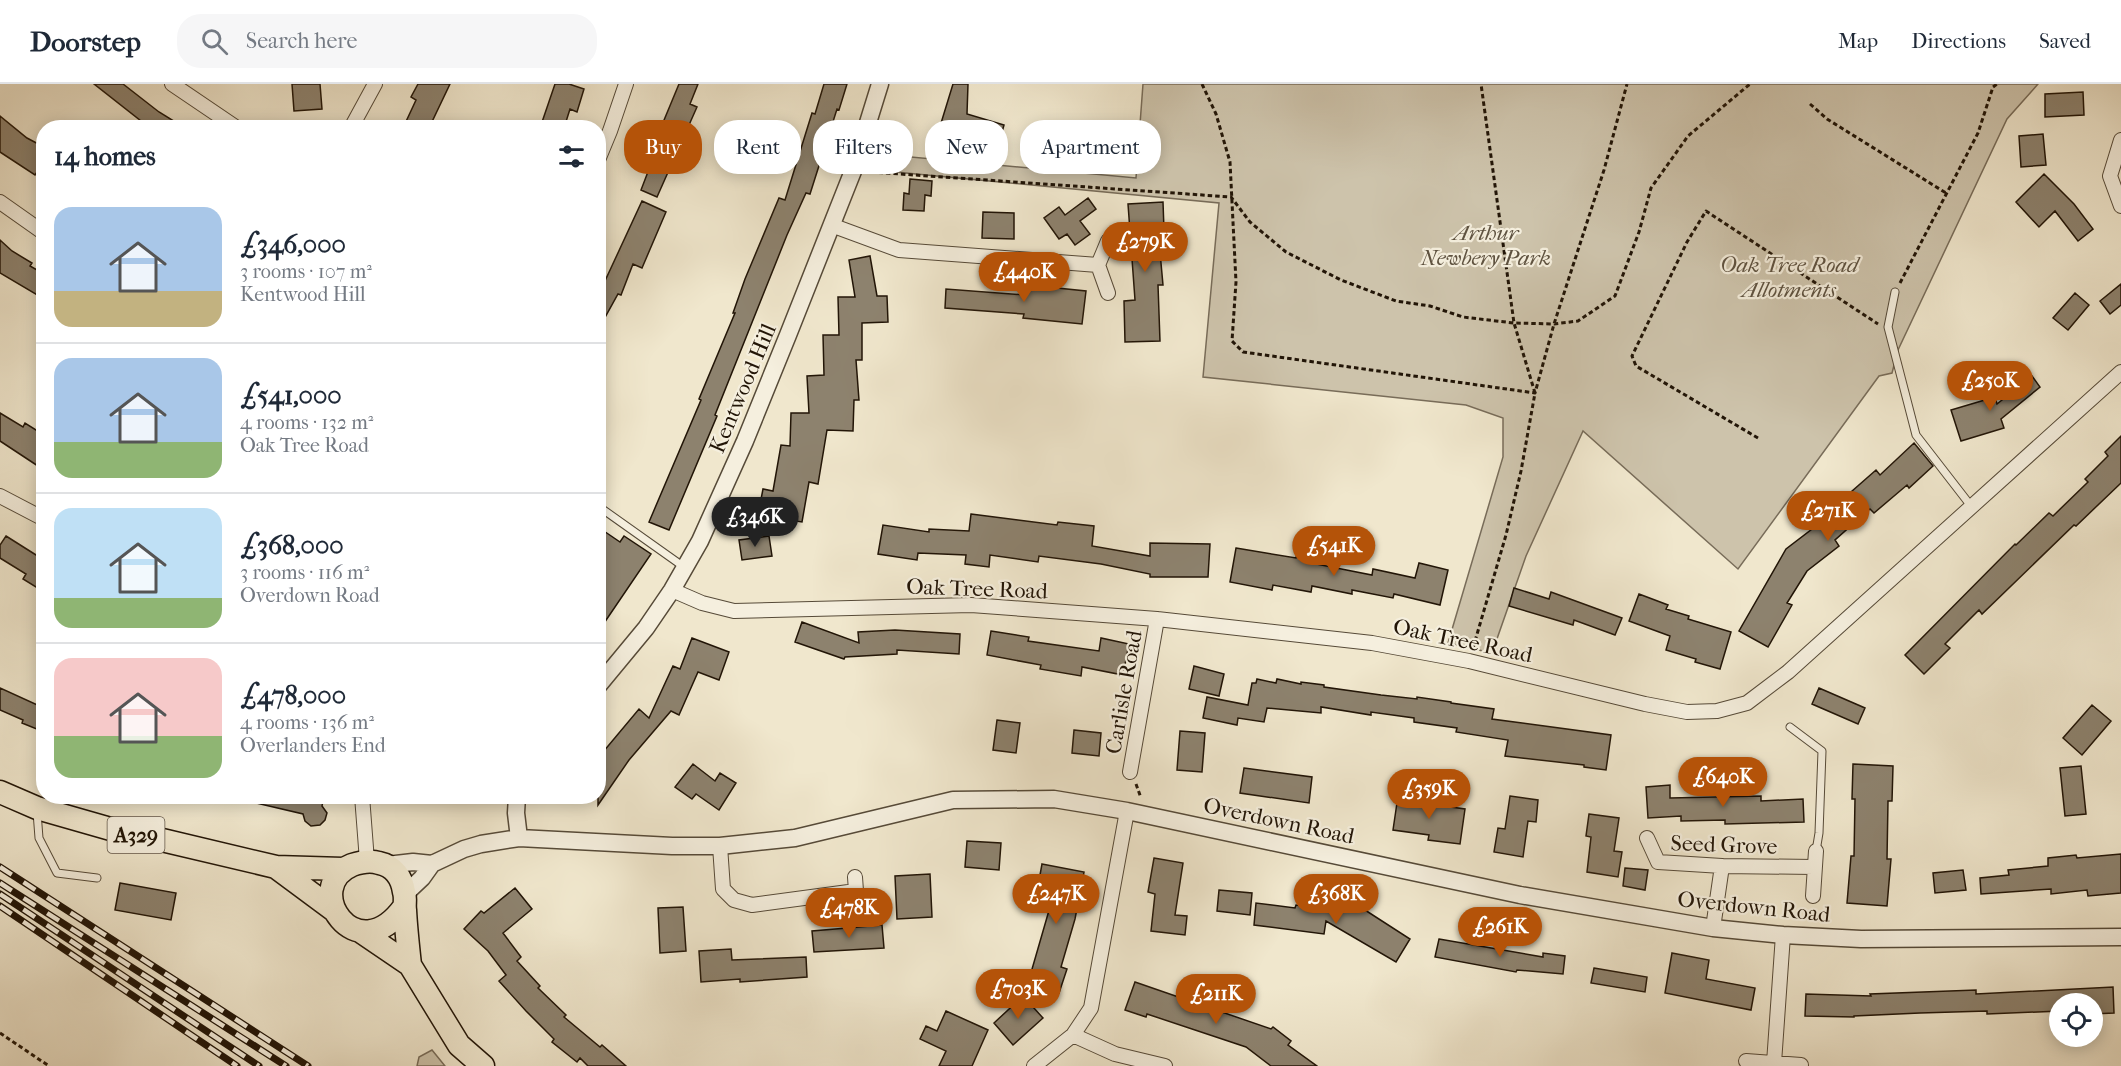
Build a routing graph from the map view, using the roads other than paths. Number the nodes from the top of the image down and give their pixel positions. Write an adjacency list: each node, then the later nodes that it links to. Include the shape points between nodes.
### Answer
1 (172, 84): 5 (street)
2 (375, 84): 6 (street)
3 (626, 84): 8 (street)
4 (880, 84): 11 (street, Kentwood Hill, via 853,171)
5 (225, 120)
6 (355, 120)
7 (2121, 140): 10 (street, via 2110,176)
8 (606, 141)
9 (0, 202): 12 (street)
10 (2121, 206)
11 (831, 225): 14 (street, via 899,250); 22 (street, Kentwood Hill, via 745,441)
12 (36, 227)
13 (1108, 241): 14 (street)
14 (1098, 265): 16 (street)
15 (1895, 292): 19 (lane, via 1888,327 1916,435)
16 (1108, 293)
17 (2121, 372): 19 (street, Oak Tree Road)
18 (0, 496): 21 (street)
19 (1971, 506): 24 (street, Oak Tree Road, via 1788,672 1747,703 1717,711 1687,712 1645,704 1469,660 1372,643)
20 (606, 512): 22 (lane)
21 (36, 515)
22 (686, 568): 23 (street, Kentwood Hill)
23 (672, 590): 24 (street, Oak Tree Road, via 734,611 971,605); 25 (street, Kentwood Hill)
24 (1157, 620): 27 (street, Carlisle Road)
25 (606, 676)
26 (1790, 727): 36 (lane, via 1822,751)
27 (1130, 772)
28 (0, 792): 31 (main road, A329)
29 (364, 804): 37 (street)
30 (517, 804): 33 (street)
31 (37, 807): 40 (main road, A329, via 114,830); 44 (lane, via 39,838 57,873)
32 (1127, 811): 35 (street, Overdown Road, via 1054,799 953,801 795,838); 48 (street, Overdown Road, via 1520,895); 53 (street, via 1091,1008)
33 (519, 838): 35 (street, Overdown Road); 38 (street, Overdown Road, via 481,844)
34 (1647, 838): 39 (street, Seed Grove, via 1658,862)
35 (720, 846): 43 (street, via 723,889 734,900 752,904 856,891)
36 (1816, 851): 41 (street)
37 (377, 863): 38 (street, Overdown Road); 42 (main road); 46 (main road, via 400,878)
38 (432, 864): 46 (street, Overdown Road)
39 (1722, 866): 41 (street, Seed Grove); 48 (street)
40 (276, 867): 42 (main road, A329); 47 (main road, A329)
41 (1814, 867): 45 (street)
42 (344, 870): 47 (main road, via 332,890)
43 (855, 877)
44 (97, 878)
45 (1813, 896)
46 (405, 900): 49 (main road, via 394,920 380,930); 52 (main road)
47 (335, 911): 49 (main road, via 345,923)
48 (1713, 928): 50 (street, Overdown Road)
49 (360, 931): 52 (main road)
50 (1783, 935): 51 (street, Overdown Road, via 1861,939); 55 (street)
51 (2121, 937)
52 (410, 965): 57 (main road, via 459,1046)
53 (1073, 1035): 58 (street); 59 (street, via 1115,1054)
54 (1746, 1060): 55 (street)
55 (1774, 1063): 56 (street)
56 (1801, 1065)
57 (483, 1066)
58 (1034, 1066)
59 (1165, 1066)

